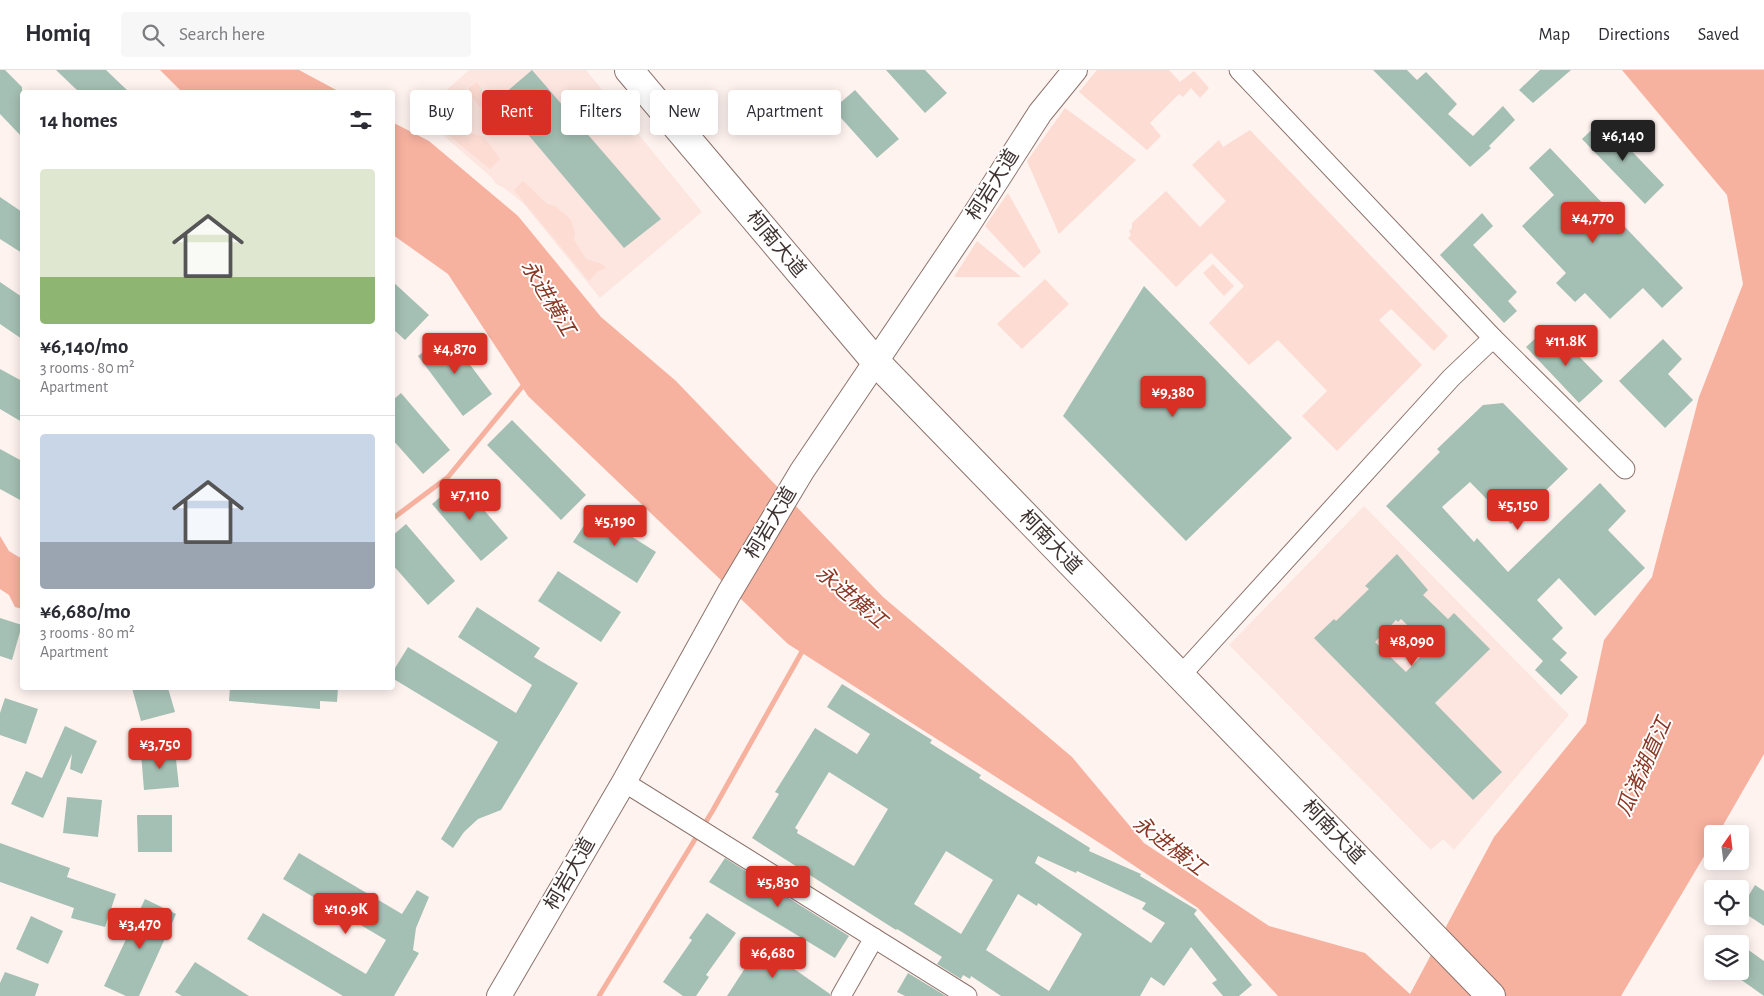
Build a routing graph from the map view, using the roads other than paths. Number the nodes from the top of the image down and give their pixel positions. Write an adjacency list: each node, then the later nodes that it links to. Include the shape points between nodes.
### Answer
1 (629, 70): 5 (main road, 柯南大道)
2 (1075, 70): 5 (street, 柯岩大道, via 1040,113)
3 (1239, 70): 4 (street)
4 (1493, 338): 6 (street); 7 (street, via 1451,378)
5 (876, 362): 7 (main road, 柯南大道); 8 (street, 柯岩大道, via 802,471 729,593)
6 (1625, 469)
7 (1181, 675): 13 (main road, 柯南大道)
8 (624, 782): 9 (street); 10 (street, 柯岩大道)
9 (874, 938): 11 (street); 12 (street)
10 (498, 996)
11 (841, 996)
12 (967, 996)
13 (1491, 996)

